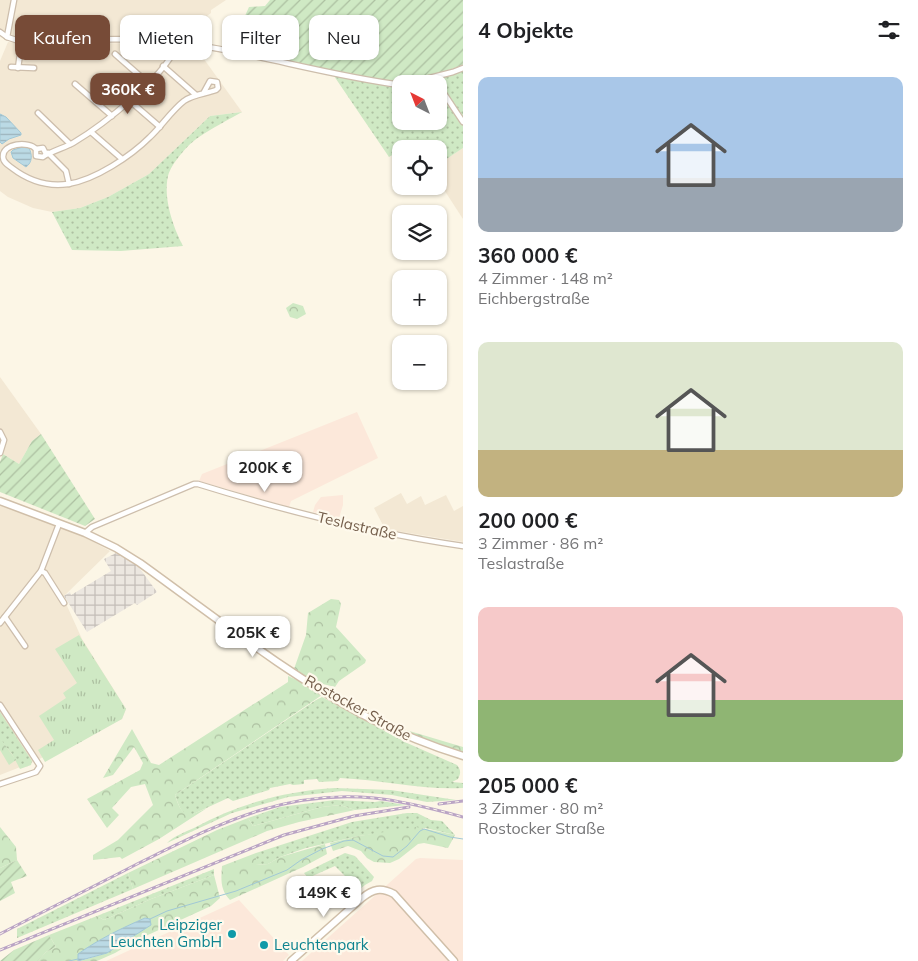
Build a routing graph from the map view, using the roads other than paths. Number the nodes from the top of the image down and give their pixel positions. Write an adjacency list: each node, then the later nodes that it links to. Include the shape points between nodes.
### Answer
1 (14, 0): 3 (street)
2 (0, 32): 3 (street)
3 (7, 37): 4 (street)
4 (15, 39)
5 (212, 48): 17 (street)
6 (115, 54): 15 (street)
7 (19, 60): 11 (street)
8 (168, 60): 9 (street)
9 (163, 66): 15 (street); 19 (street)
10 (11, 67): 11 (street)
11 (18, 68): 12 (street)
12 (34, 68)
13 (463, 68): 14 (street)
14 (441, 75)
15 (148, 83): 21 (street)
16 (75, 84): 23 (street)
17 (392, 84)
18 (204, 92): 19 (street)
19 (196, 95): 25 (street, via 184,101)
20 (448, 100): 24 (street)
21 (130, 101): 23 (street); 25 (street)
22 (38, 114): 27 (street)
23 (112, 116): 26 (street)
24 (463, 122)
25 (160, 127): 31 (street)
26 (91, 132): 27 (street); 31 (street)
27 (70, 144): 29 (street)
28 (36, 149): 29 (street, via 43,148); 29 (street, via 38,157 43,158); 30 (street, via 30,144 16,144)
29 (47, 154): 32 (street, via 66,171)
30 (1, 155): 32 (street, via 4,162 29,179 51,185)
31 (122, 159): 32 (street, via 95,175)
32 (69, 184)
33 (0, 432): 34 (street, via 4,440)
34 (0, 452)
35 (0, 501): 36 (main road, Rostocker Straße)
36 (59, 524): 37 (main road, Rostocker Straße); 39 (street)
37 (85, 533): 38 (street, Teslastraße, via 92,527 198,484 320,518 409,538); 45 (main road, Rostocker Straße, via 140,563 325,694 392,730)
38 (463, 546)
39 (41, 571): 40 (street); 41 (street)
40 (64, 603)
41 (5, 616): 42 (street); 43 (street)
42 (0, 623)
43 (25, 646)
44 (0, 705): 46 (street, via 40,766 36,772)
45 (463, 756)
46 (0, 784)
47 (291, 961): 48 (main road, via 370,892 382,889 394,894)
48 (454, 961)

